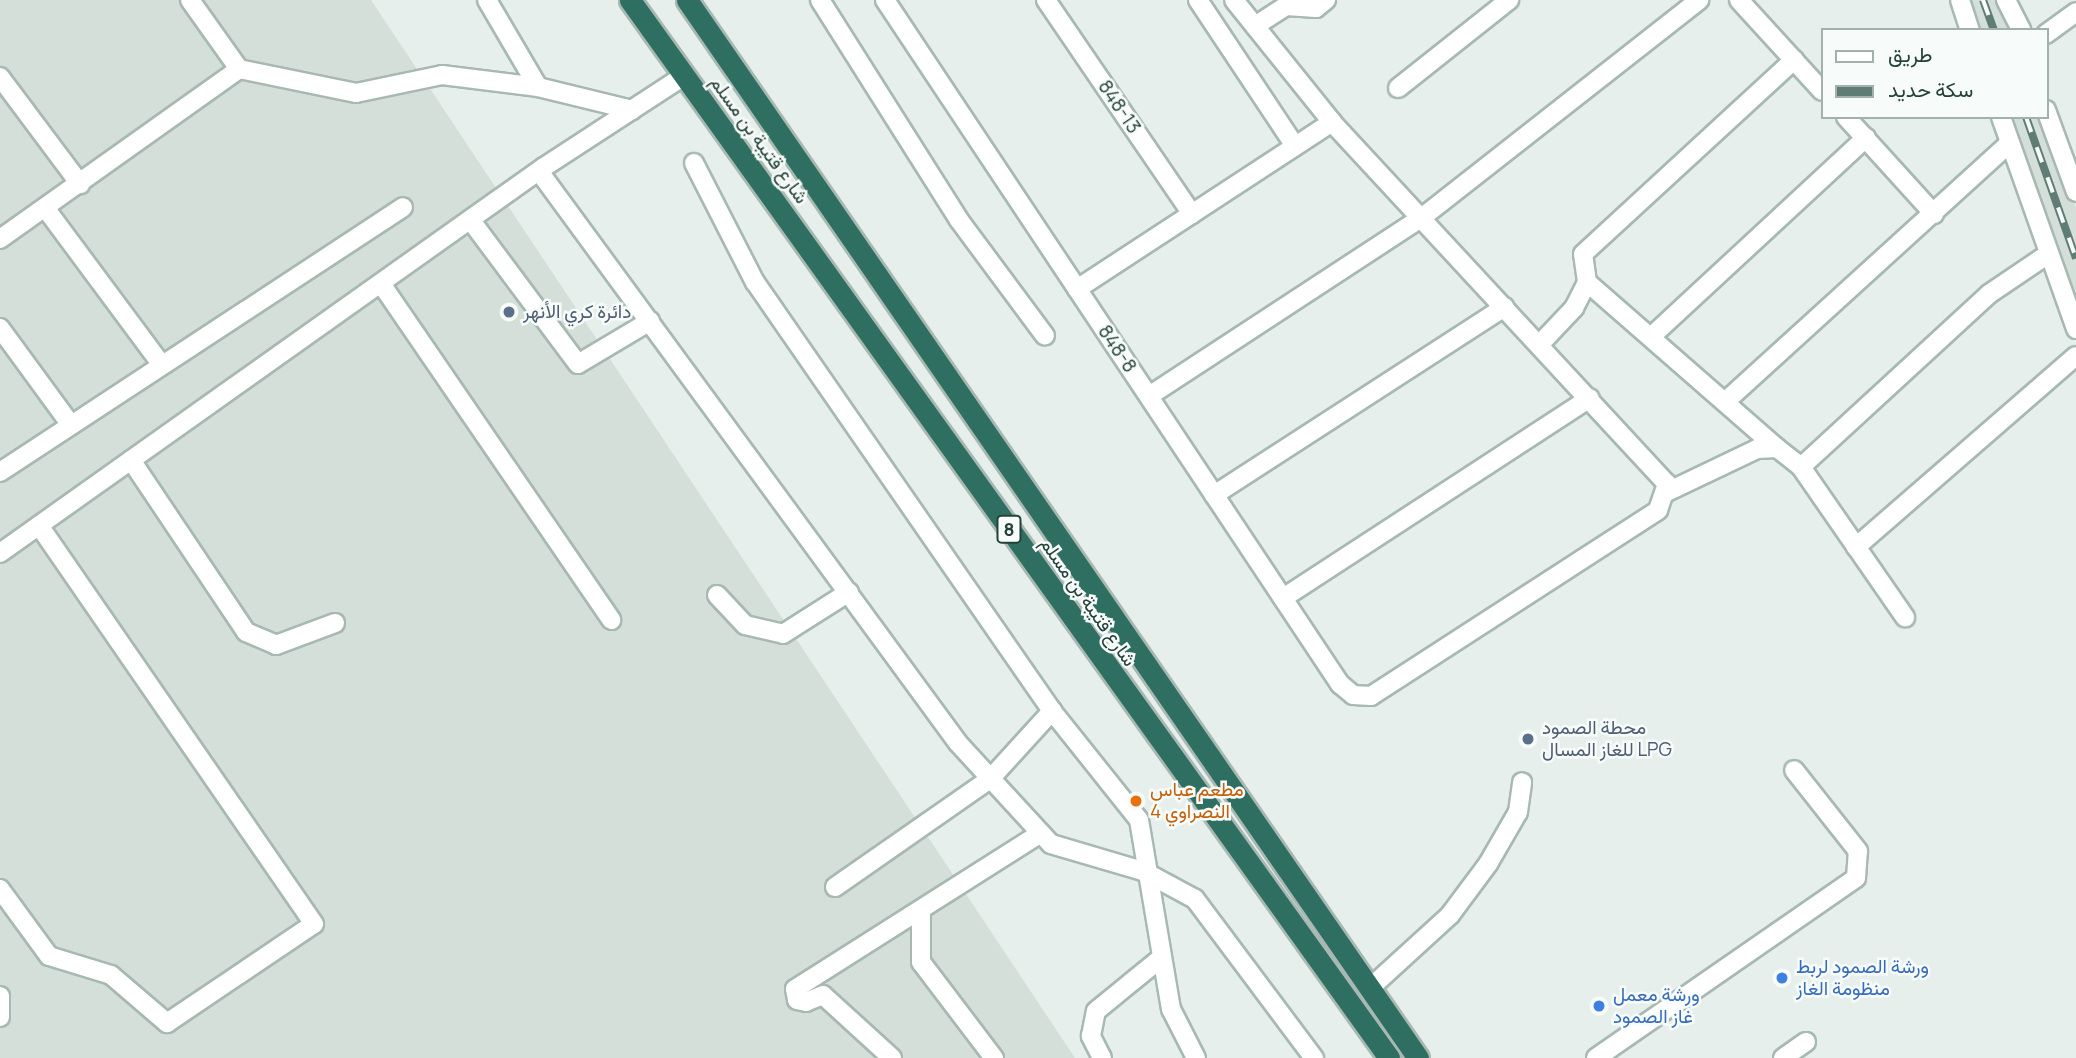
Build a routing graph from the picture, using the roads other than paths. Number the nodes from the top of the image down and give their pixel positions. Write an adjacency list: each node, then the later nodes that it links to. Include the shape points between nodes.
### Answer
1 (190, 0): 24 (street)
2 (487, 0): 27 (street)
3 (618, 0): 18 (highway)
4 (630, 0): 18 (highway, شارع قتيبة بن مسلم / 8)
5 (687, 0): 91 (highway, شارع قتيبة بن مسلم / 8)
6 (820, 0): 58 (street, via 959,220)
7 (885, 0): 52 (street, 848-8)
8 (1046, 0): 44 (street, 848-13)
9 (1198, 0): 37 (street)
10 (1234, 0): 19 (street)
11 (1326, 0): 19 (street, via 1316,8 1286,6)
12 (1509, 0): 28 (street)
13 (1699, 0): 46 (street)
14 (1960, 0): 20 (street)
15 (2006, 0): 21 (street)
16 (1744, 1): 23 (street)
17 (2076, 12): 22 (street)
18 (646, 22): 25 (highway, شارع قتيبة بن مسلم / 8)
19 (1255, 26): 34 (street)
20 (1969, 28)
21 (2020, 28)
22 (2048, 33)
23 (1794, 60): 29 (street); 50 (street, via 1584,254)
24 (239, 69): 27 (street, via 356,93 442,75); 40 (street)
25 (685, 75): 30 (street); 100 (highway, شارع قتيبة بن مسلم / 8)
26 (0, 77): 40 (street)
27 (538, 87): 30 (street)
28 (1398, 88)
29 (1820, 89)
30 (632, 110): 39 (street)
31 (2048, 115): 41 (street)
32 (1848, 119): 35 (street)
33 (2002, 119): 36 (street)
34 (1332, 122): 37 (street); 46 (street)
35 (1866, 138): 45 (street); 57 (street)
36 (2010, 143): 45 (street); 49 (street)
37 (1296, 146): 44 (street)
38 (694, 163): 81 (street, via 755,282)
39 (541, 174): 47 (street); 54 (street)
40 (80, 184): 43 (street)
41 (2076, 192)
42 (403, 207): 61 (street)
43 (46, 209): 48 (street); 61 (street)
44 (1192, 214): 52 (street)
45 (1934, 214): 64 (street)
46 (1420, 219): 53 (street); 62 (street)
47 (472, 222): 51 (street); 54 (street, via 578,364)
48 (0, 239)
49 (2048, 254): 56 (street); 68 (street, via 1989,293)
50 (1587, 282): 57 (street); 59 (street, via 1574,308)
51 (382, 285): 67 (street); 79 (street)
52 (1077, 289): 62 (street, 848-8)
53 (1505, 307): 59 (street); 71 (street)
54 (650, 321): 75 (street)
55 (0, 328): 65 (street)
56 (2076, 329)
57 (1654, 334): 64 (street)
58 (1045, 337)
59 (1540, 345): 63 (street)
60 (2076, 356): 73 (street)
61 (162, 365): 65 (street)
62 (1149, 397): 71 (street, 848-8)
63 (1590, 398): 70 (street, via 1659,472); 77 (street)
64 (1727, 401): 66 (street)
65 (71, 425): 69 (street)
66 (1777, 448): 68 (street); 70 (street, via 1757,449)
67 (131, 460): 72 (street); 80 (street, via 246,632 276,645)
68 (1801, 467): 73 (street)
69 (0, 472)
70 (1667, 492): 77 (street, 848-8, via 1658,510 1379,692 1353,695)
71 (1214, 495): 77 (street, 848-8)
72 (39, 526): 74 (street); 88 (street, via 314,924 167,1023 111,975 49,956)
73 (1856, 547): 78 (street)
74 (0, 553)
75 (849, 592): 76 (street, via 783,634 745,625); 83 (street)
76 (717, 595)
77 (1283, 598)
78 (1905, 617)
79 (611, 620)
80 (335, 623)
81 (1052, 711): 83 (street); 86 (street, via 1139,820)
82 (1794, 770): 102 (street, via 1858,851 1860,871)
83 (991, 778): 85 (street); 87 (street)
84 (1522, 782): 91 (street, via 1518,812 1488,864 1450,915)
85 (1041, 832): 86 (street, via 1051,844); 89 (street)
86 (1143, 870): 90 (street); 99 (street, via 1195,899)
87 (835, 887)
88 (0, 889)
89 (921, 914): 95 (street, via 888,928 795,989 797,1000 806,1002 823,995); 96 (street, via 921,962)
90 (1161, 958): 97 (street, via 1096,1011 1091,1036); 98 (street, via 1171,1009)
91 (1369, 989): 101 (highway, شارع قتيبة بن مسلم / 8)
92 (0, 996): 93 (street)
93 (0, 1017)
94 (1806, 1042): 103 (street)
95 (892, 1058)
96 (994, 1058)
97 (1102, 1058)
98 (1196, 1058)
99 (1314, 1058)
100 (1389, 1058)
101 (1418, 1058)
102 (1596, 1058)
103 (1783, 1058)

